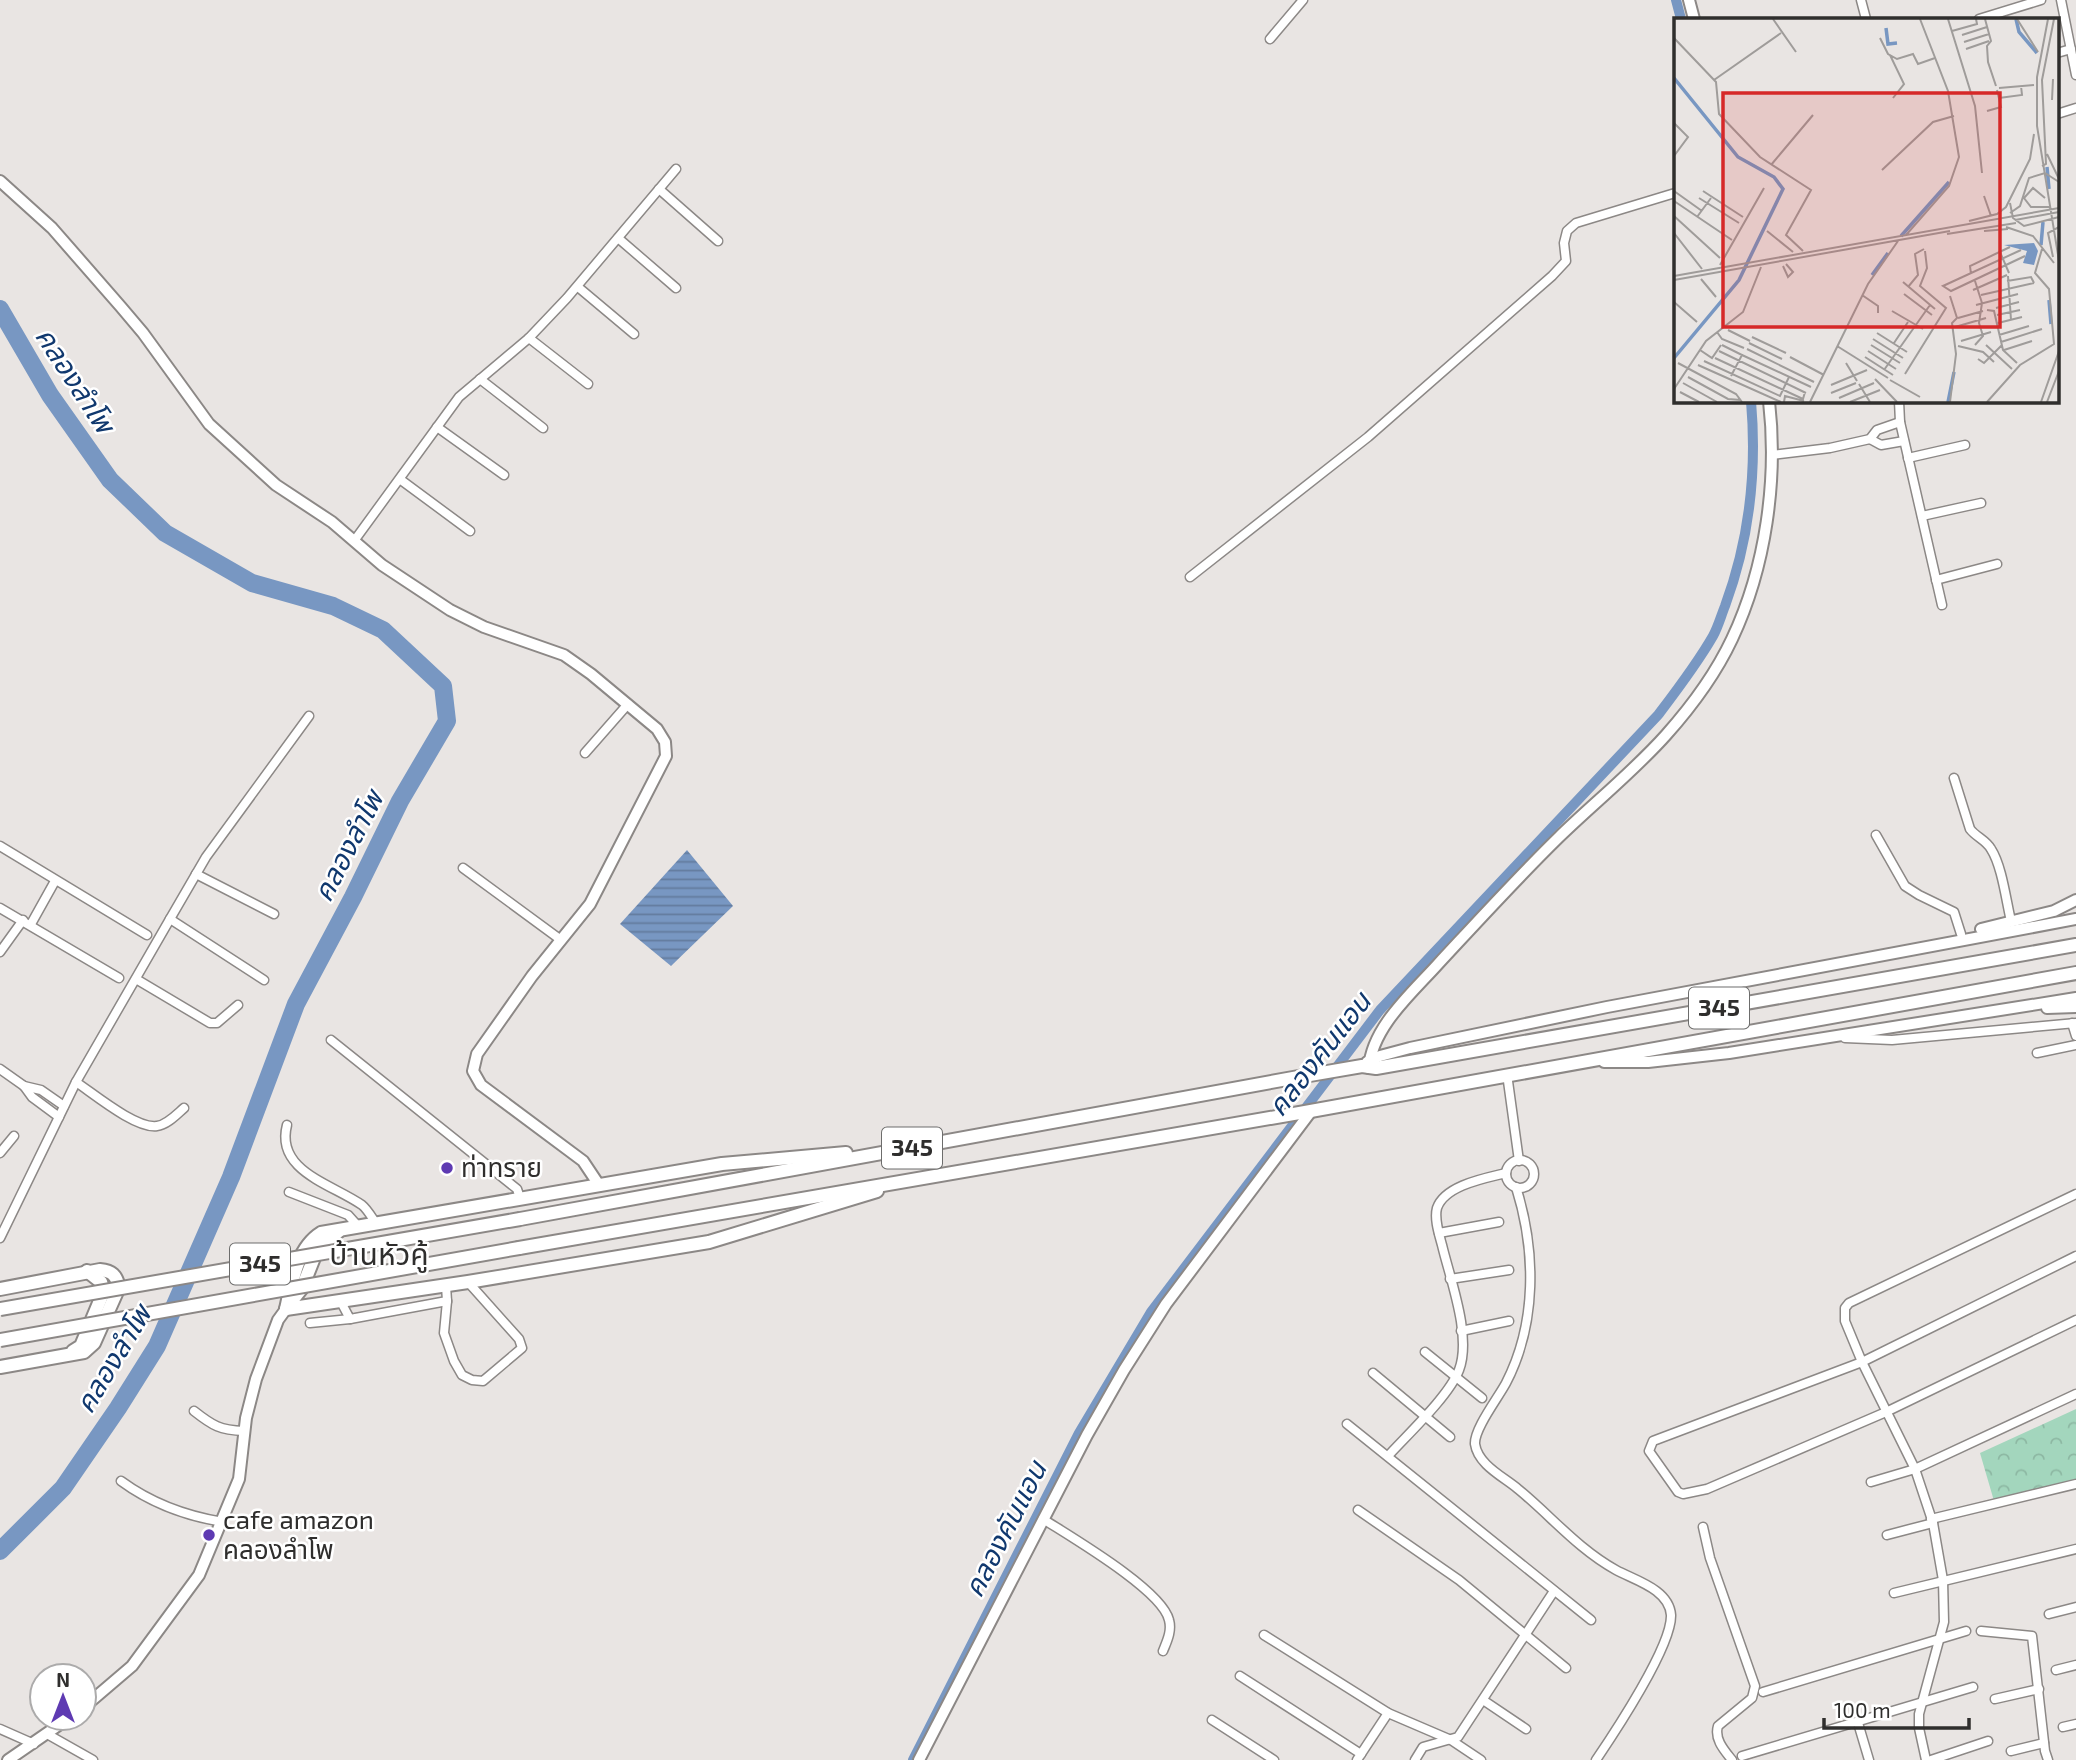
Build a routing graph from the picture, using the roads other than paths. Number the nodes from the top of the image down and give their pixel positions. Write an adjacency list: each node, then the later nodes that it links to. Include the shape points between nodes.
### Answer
1 (1303, 0): 10 (street)
2 (1689, 0): 6 (street)
3 (1861, 0): 7 (street)
4 (2041, 0): 8 (street)
5 (2060, 0): 9 (street)
6 (1694, 18)
7 (1866, 18)
8 (1982, 18)
9 (2072, 38): 11 (street)
10 (1270, 39)
11 (2071, 49): 12 (street); 13 (street)
12 (2058, 53)
13 (2076, 75)
14 (2076, 108): 15 (street)
15 (2058, 114)
16 (676, 169): 18 (street)
17 (0, 181): 43 (street, via 52,228 121,307 209,424 276,485)
18 (659, 189): 20 (street); 21 (street)
19 (1674, 193): 45 (street, via 1576,223 1567,230 1566,261 1552,276 1368,437)
20 (618, 238): 22 (street); 23 (street)
21 (718, 241)
22 (578, 287): 24 (street); 25 (street)
23 (676, 288)
24 (634, 334)
25 (529, 338): 26 (street); 27 (street)
26 (480, 379): 31 (street, via 459,397); 32 (street)
27 (588, 384)
28 (1769, 402): 36 (street)
29 (1899, 402): 30 (street)
30 (1900, 422): 33 (street, via 1877,430); 34 (street)
31 (438, 427): 38 (street); 39 (street)
32 (543, 428)
33 (1870, 439): 34 (street, via 1881,445); 36 (street)
34 (1904, 441): 37 (street)
35 (1965, 445): 37 (street)
36 (1772, 455): 85 (street, via 1765,534 1750,593 1732,639 1693,701 1665,736 1558,837 1423,981 1387,1024)
37 (1908, 458): 41 (street)
38 (504, 475)
39 (401, 480): 42 (street); 43 (street)
40 (1981, 503): 41 (street)
41 (1922, 516): 46 (street)
42 (470, 531)
43 (355, 541): 48 (street, via 382,565 450,610 564,655)
44 (1997, 564): 46 (street)
45 (1190, 577)
46 (1936, 580): 47 (street)
47 (1942, 604)
48 (628, 704): 50 (street); 66 (street, via 657,729 666,756 590,904)
49 (309, 716): 55 (street)
50 (585, 753)
51 (1954, 778): 63 (street, via 1970,829 1985,840 1995,856)
52 (1875, 835): 64 (street, via 1900,881 1954,912)
53 (0, 846): 56 (street)
54 (463, 868): 66 (street)
55 (196, 874): 59 (street); 61 (street)
56 (55, 881): 62 (street); 65 (street)
57 (2076, 900): 63 (street)
58 (0, 908): 62 (street)
59 (274, 914)
60 (2076, 918): 69 (street, 345)
61 (170, 919): 72 (street); 73 (street)
62 (27, 922): 68 (street); 71 (street)
63 (2011, 922): 64 (street)
64 (1961, 934): 69 (street)
65 (147, 935)
66 (561, 940): 102 (street, via 477,1054 472,1070 481,1085 583,1161)
67 (2076, 945): 85 (main road, 345)
68 (0, 952)
69 (1797, 971): 85 (street, 345, via 1410,1048)
70 (2076, 973): 84 (main road, 345)
71 (119, 978)
72 (136, 979): 75 (street, via 210,1023 217,1023); 88 (street)
73 (264, 980)
74 (2076, 998): 77 (street, 345)
75 (238, 1006)
76 (2076, 1007): 77 (street)
77 (1985, 1013): 80 (street, 345)
78 (2074, 1023): 79 (street); 80 (street, via 1892,1040)
79 (2076, 1036)
80 (1836, 1038): 84 (street, 345, via 1684,1059)
81 (331, 1040): 106 (street, via 517,1189)
82 (2076, 1045): 83 (street)
83 (2037, 1053)
84 (1573, 1062): 87 (main road, 345)
85 (1363, 1065): 96 (main road, 345)
86 (0, 1069): 89 (street)
87 (1507, 1074): 92 (main road, 345); 98 (street)
88 (76, 1082): 90 (street); 91 (street, via 148,1126 158,1126)
89 (24, 1086): 90 (street, via 41,1090); 93 (street)
90 (64, 1106): 93 (street)
91 (184, 1108)
92 (1308, 1111): 101 (main road, 345); 150 (street, via 1149,1329)
93 (59, 1118): 113 (street)
94 (287, 1125): 109 (street, via 286,1148 295,1164 365,1206)
95 (14, 1136): 97 (street)
96 (926, 1145): 99 (main road); 103 (main road, 345)
97 (0, 1153)
98 (1519, 1161): 100 (street); 104 (street, via 1530,1166 1533,1178 1528,1185)
99 (694, 1168): 102 (main road); 103 (main road, via 702,1176)
100 (1506, 1173): 104 (street, via 1508,1182); 112 (street, via 1469,1182 1447,1196 1437,1208)
101 (896, 1181): 108 (main road, 345); 114 (main road, via 872,1193)
102 (599, 1185): 106 (main road)
103 (699, 1186): 123 (main road, 345, bridge)
104 (1516, 1187): 201 (street, via 1526,1219 1529,1312 1507,1381 1476,1434 1475,1446 1490,1468 1570,1537 1665,1599 1671,1615 1663,1645 1627,1715)
105 (289, 1192): 111 (street, via 348,1215)
106 (520, 1198): 109 (main road)
107 (2075, 1198): 132 (street, via 1849,1303 1844,1314)
108 (679, 1221): 114 (main road, via 694,1233); 130 (main road, 345, bridge)
109 (375, 1222): 111 (main road)
110 (1499, 1222): 112 (street)
111 (351, 1226): 124 (main road, via 317,1250 302,1288)
112 (1439, 1233): 117 (street)
113 (0, 1238)
114 (688, 1245): 118 (main road)
115 (2076, 1256): 132 (street)
116 (1509, 1270): 117 (street)
117 (1450, 1279): 129 (street)
118 (468, 1282): 119 (main road); 121 (street, via 522,1348 483,1381 462,1375 454,1361 444,1333)
119 (446, 1286): 121 (street); 122 (main road)
120 (0, 1289): 133 (main road, via 87,1271 101,1282 104,1291 81,1346 66,1355)
121 (447, 1301): 125 (street)
122 (341, 1302): 124 (main road); 125 (street)
123 (0, 1309)
124 (286, 1309): 142 (street, via 256,1379)
125 (350, 1319): 128 (street)
126 (2076, 1320): 139 (street)
127 (1509, 1321): 129 (street)
128 (310, 1323)
129 (1461, 1331): 135 (street, via 1463,1344)
130 (0, 1340)
131 (1425, 1352): 135 (street)
132 (1862, 1362): 139 (street); 139 (street, via 1653,1441 1650,1451 1683,1494 1707,1489)
133 (0, 1367)
134 (1373, 1373): 140 (street)
135 (1455, 1376): 137 (street); 140 (street)
136 (2076, 1394): 145 (street)
137 (1482, 1398)
138 (194, 1411): 142 (street, via 213,1426)
139 (1886, 1412): 145 (street)
140 (1424, 1415): 143 (street); 144 (street)
141 (1347, 1424): 144 (street)
142 (244, 1431): 152 (street, via 239,1479)
143 (1450, 1437)
144 (1388, 1456): 157 (street)
145 (1914, 1469): 147 (street); 151 (street)
146 (121, 1481): 152 (street, via 159,1504)
147 (1871, 1482)
148 (2076, 1484): 151 (street)
149 (1358, 1510): 165 (street, via 1459,1580)
150 (1043, 1519): 167 (street, via 1157,1600 1169,1617); 197 (street)
151 (1932, 1521): 154 (street); 156 (street)
152 (223, 1522): 175 (street, via 199,1575 147,1647)
153 (1703, 1527): 202 (street, via 1755,1686 1752,1698 1717,1730 1719,1742)
154 (1887, 1535)
155 (2076, 1549): 156 (street)
156 (1943, 1580): 158 (street); 166 (street)
157 (1554, 1591): 161 (street); 165 (street)
158 (1894, 1592)
159 (2076, 1607): 160 (street)
160 (2049, 1614)
161 (1591, 1620)
162 (1966, 1631): 166 (street)
163 (1981, 1631): 173 (street, via 2032,1636)
164 (1264, 1635): 179 (street)
165 (1525, 1635): 169 (street); 177 (street)
166 (1940, 1639): 174 (street); 178 (street)
167 (1163, 1651)
168 (2076, 1665): 170 (street)
169 (1566, 1668)
170 (2056, 1670)
171 (1240, 1676): 194 (street)
172 (1973, 1688): 178 (street)
173 (2039, 1689): 176 (street); 190 (street)
174 (1763, 1692)
175 (98, 1695)
176 (1995, 1699)
177 (1483, 1700): 185 (street); 188 (street, via 1458,1737)
178 (1921, 1703): 181 (street); 204 (street, via 1919,1728)
179 (1388, 1713): 188 (street); 194 (street)
180 (1212, 1720): 198 (street)
181 (1858, 1723): 193 (street); 203 (street)
182 (2076, 1724): 183 (street)
183 (2063, 1727)
184 (0, 1729): 191 (street)
185 (1526, 1729)
186 (50, 1732): 187 (street)
187 (47, 1734): 191 (street); 196 (street)
188 (1451, 1740): 199 (street, via 1423,1747); 200 (street)
189 (1988, 1741): 204 (street)
190 (2044, 1743): 192 (street); 205 (street)
191 (34, 1744): 195 (street)
192 (2011, 1751)
193 (1742, 1756)
194 (1359, 1757)
195 (8, 1760)
196 (93, 1760)
197 (919, 1760)
198 (1274, 1760)
199 (1415, 1760)
200 (1481, 1760)
201 (1596, 1760)
202 (1732, 1760)
203 (1869, 1760)
204 (1929, 1760)
205 (2048, 1760)

